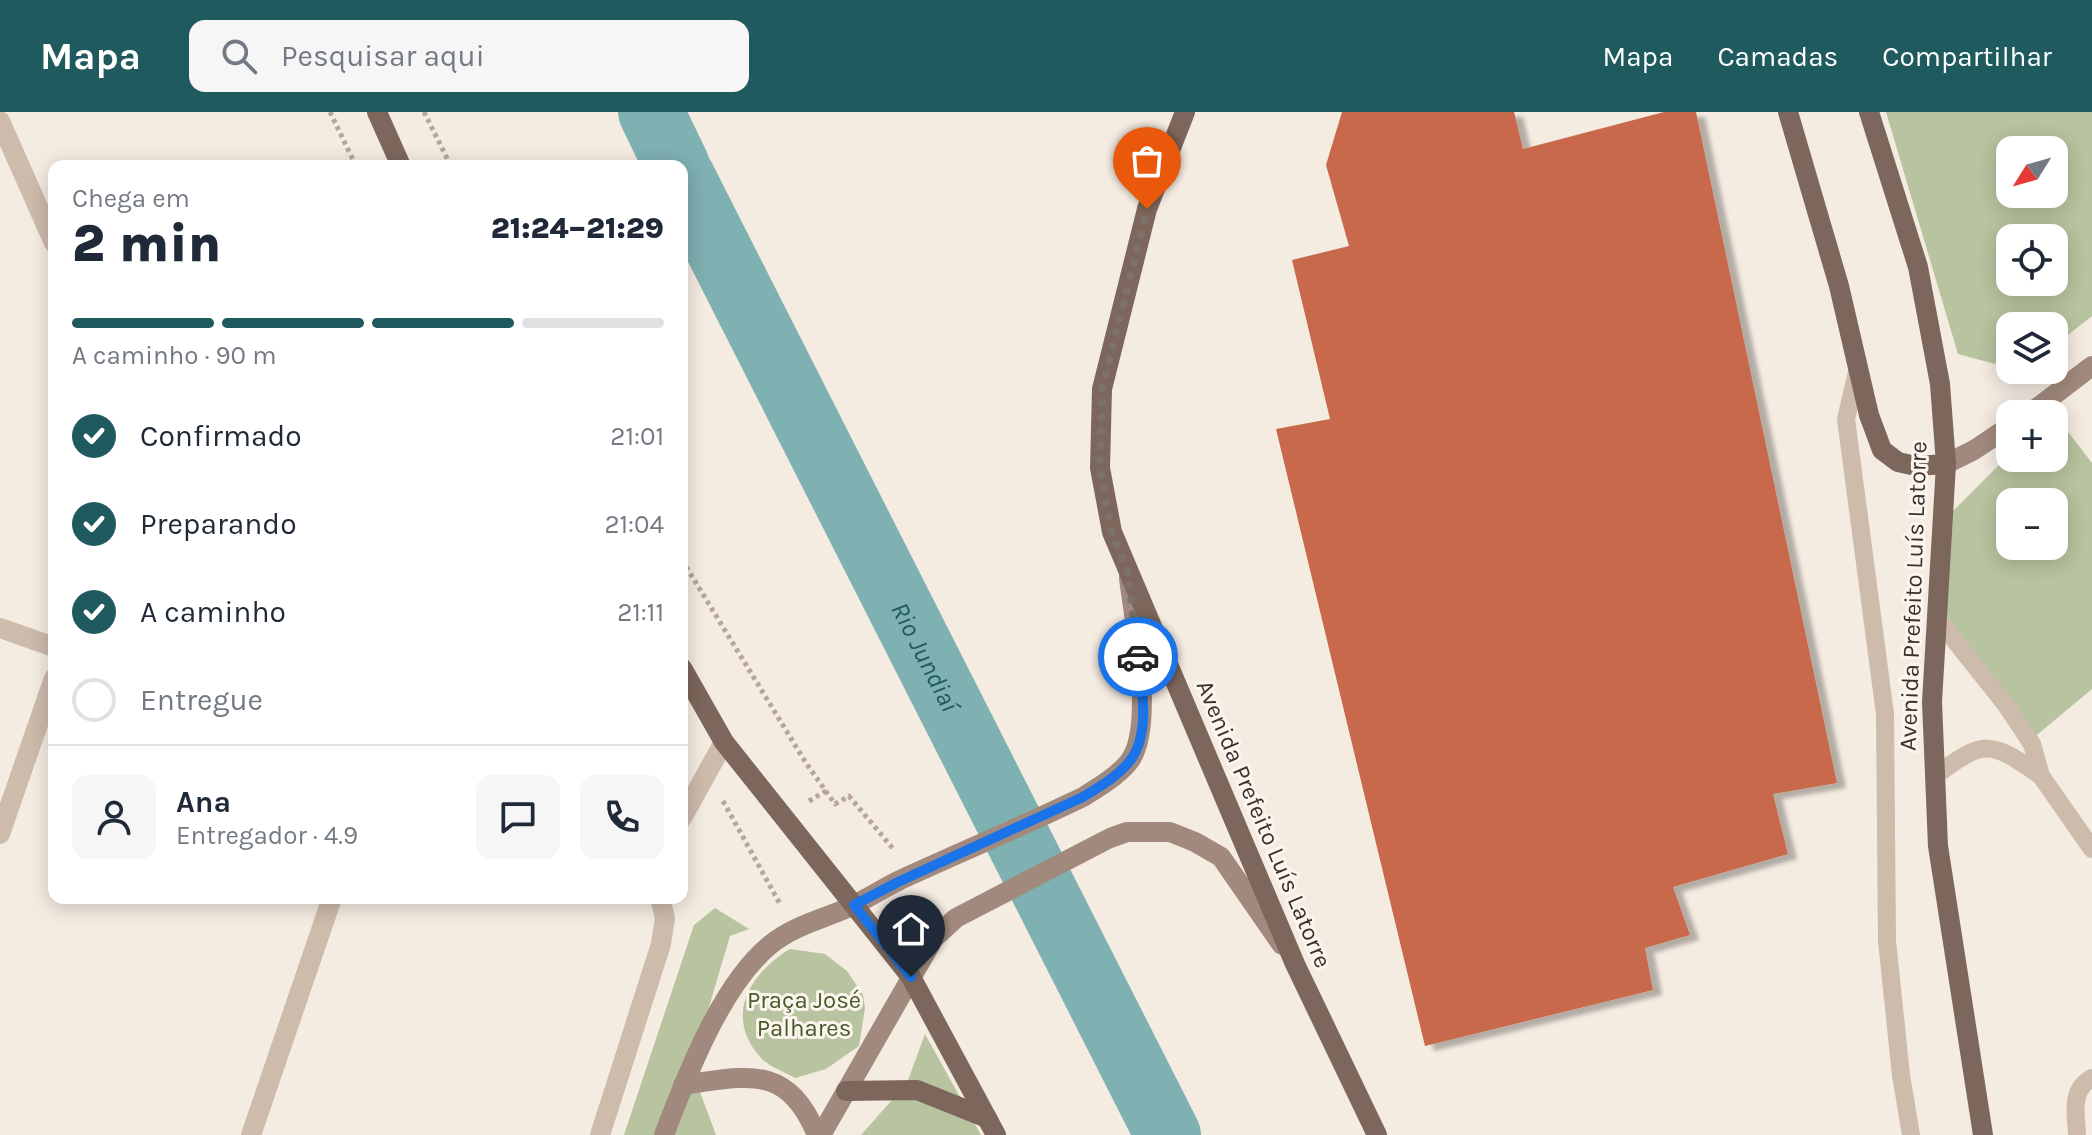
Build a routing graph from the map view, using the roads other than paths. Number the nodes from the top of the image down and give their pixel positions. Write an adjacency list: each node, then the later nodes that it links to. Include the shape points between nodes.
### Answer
1 (377, 112): 6 (main road)
2 (1185, 112): 13 (main road, Avenida Prefeito Luís Latorre, via 1147,209 1102,389 1100,468 1112,532)
3 (1788, 112): 9 (main road, via 1839,286)
4 (1869, 112): 12 (main road, Avenida Prefeito Luís Latorre, via 1918,267 1940,384)
5 (0, 121): 7 (street)
6 (398, 160)
7 (48, 229)
8 (2092, 366): 10 (street)
9 (1857, 372): 12 (main road, via 1882,450 1898,462 1916,466); 39 (lane, via 1846,419 1885,714 1887,941)
10 (2047, 400)
11 (1996, 435): 12 (street)
12 (1946, 464): 14 (main road, Avenida Prefeito Luís Latorre)
13 (1128, 573): 27 (street, via 1141,682 1141,736 1131,761 1083,797); 28 (main road, Avenida Prefeito Luís Latorre)
14 (1936, 617): 20 (main road, Avenida Prefeito Luís Latorre); 21 (lane, via 2015,718 2032,744)
15 (0, 628): 16 (street)
16 (48, 645)
17 (688, 679): 19 (main road)
18 (48, 695): 23 (street)
19 (724, 742): 22 (street); 27 (main road)
20 (1935, 776): 21 (lane, via 1967,754 1994,747); 40 (main road, Avenida Prefeito Luís Latorre, via 1938,846)
21 (2041, 776): 24 (lane)
22 (688, 808)
23 (0, 834)
24 (2092, 849)
25 (330, 904): 34 (street)
26 (662, 904): 35 (street, via 661,944)
27 (854, 905): 29 (main road); 31 (street, via 770,945 717,1013)
28 (1295, 964): 29 (street, via 1221,857 1170,832 1127,832 956,918 934,938); 38 (main road, Avenida Prefeito Luís Latorre)
29 (911, 977): 32 (street); 33 (main road)
30 (2092, 1078): 41 (lane, via 2075,1099)
31 (683, 1085): 36 (street); 37 (street, via 768,1079 790,1091)
32 (846, 1091): 33 (main road, via 917,1090); 37 (street)
33 (991, 1126)
34 (251, 1135)
35 (600, 1135)
36 (664, 1135)
37 (819, 1135)
38 (1377, 1135)
39 (1911, 1135)
40 (1983, 1135)
41 (2077, 1135)

